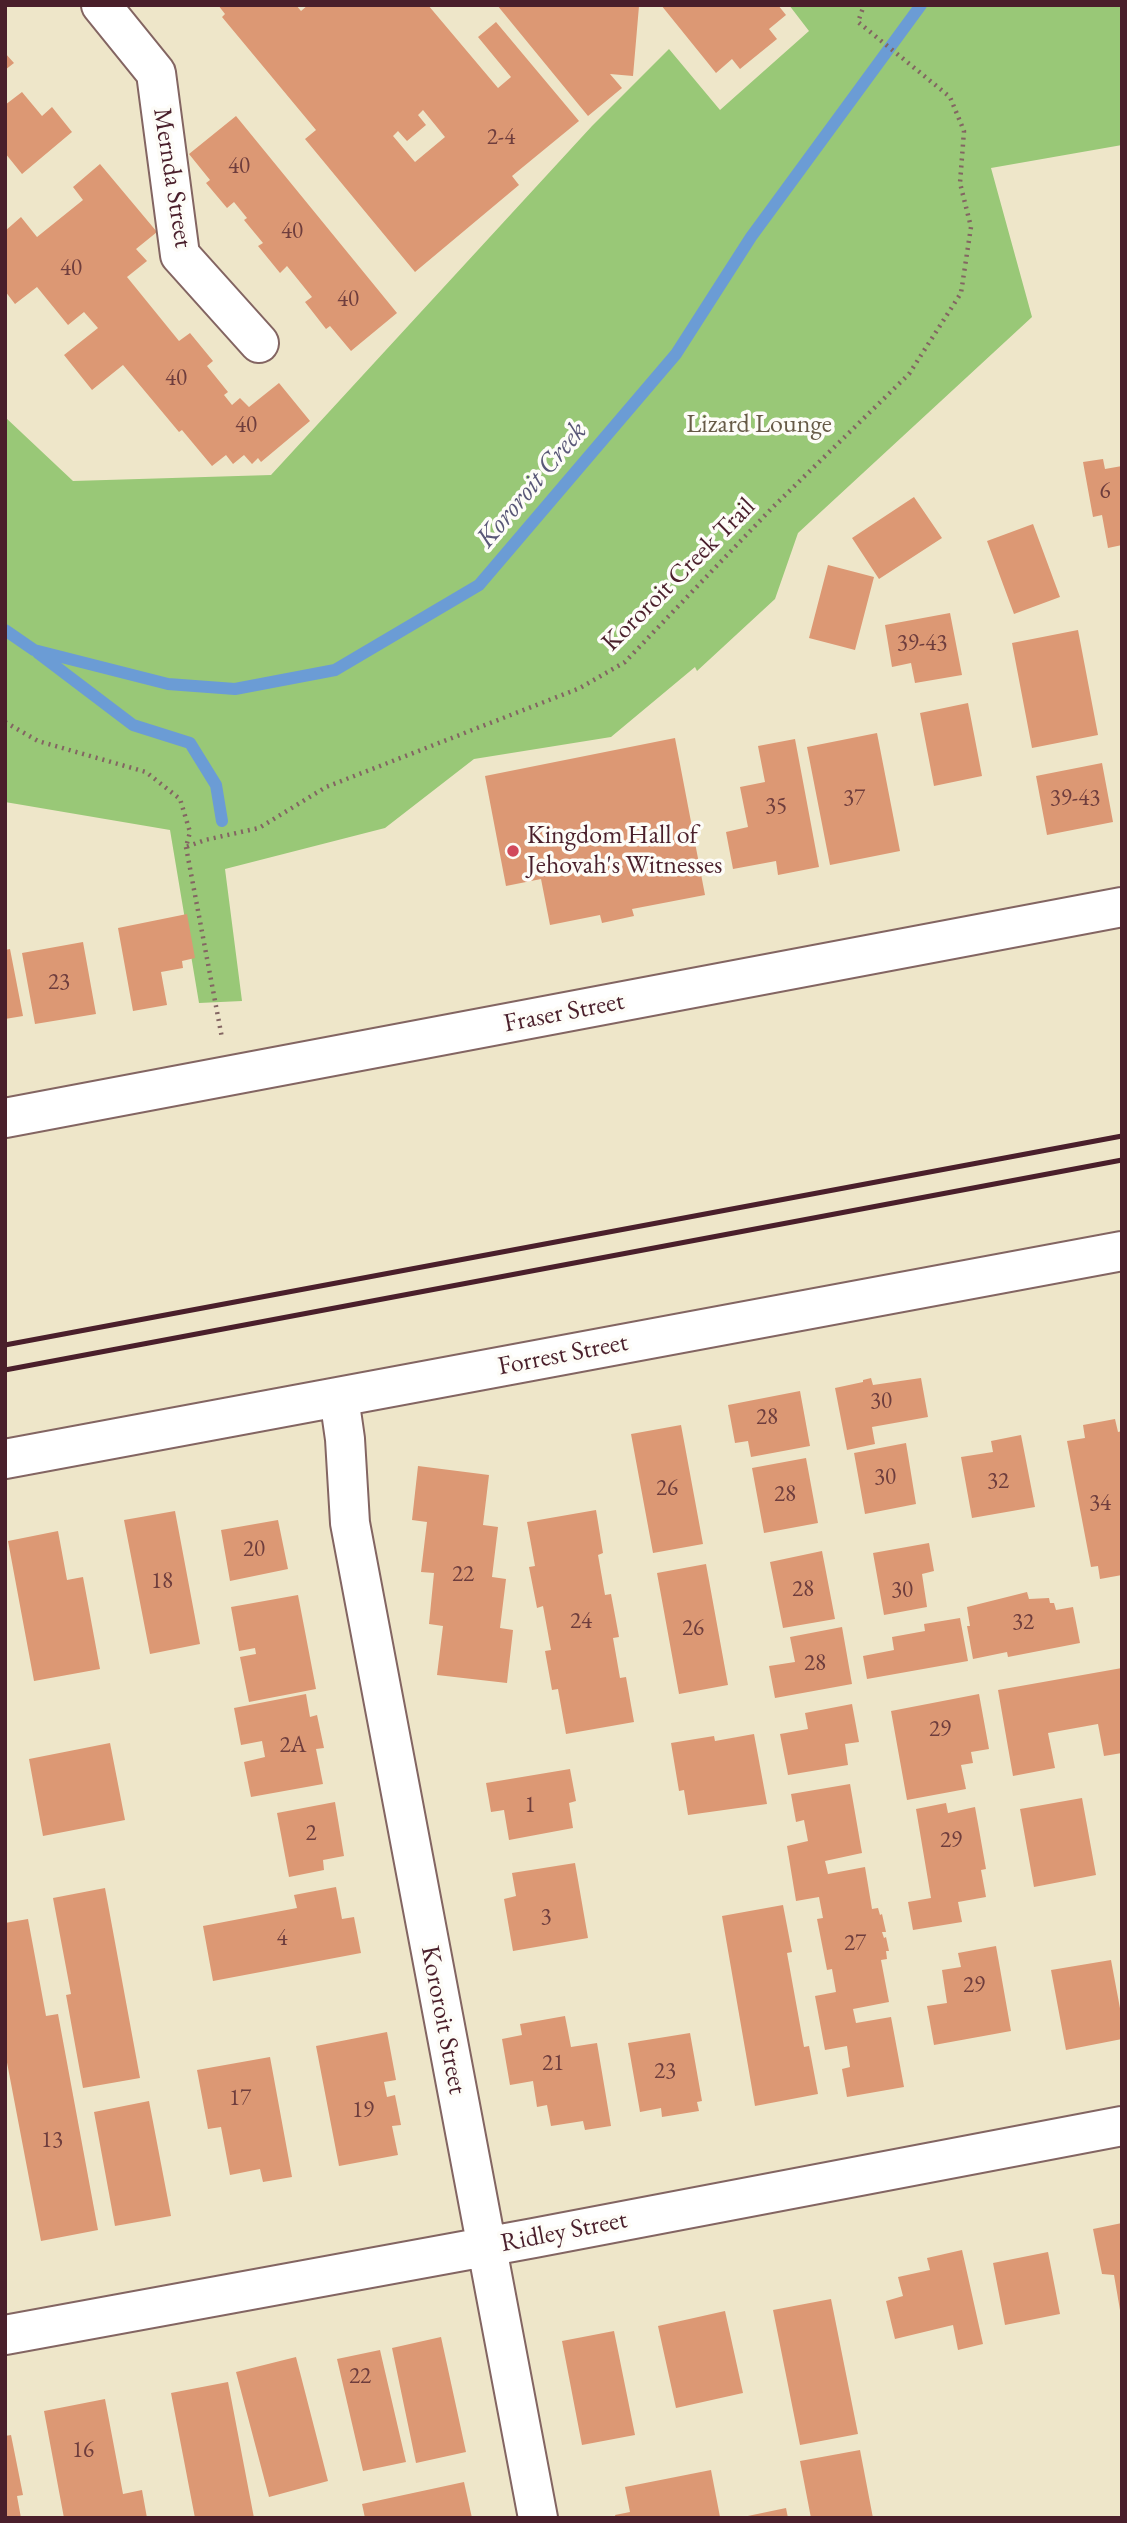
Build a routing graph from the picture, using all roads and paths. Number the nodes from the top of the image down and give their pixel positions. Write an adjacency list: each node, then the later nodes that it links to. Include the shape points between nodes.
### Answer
1 (101, 5): 3 (street, Mernda Street, via 156,73 180,255)
2 (864, 5): 5 (path, Kororoit Creek Trail, via 858,22 950,97 964,131 960,183 971,227 961,293 909,373 625,662 580,688 326,787 260,828)
3 (260, 343)
4 (5, 722): 5 (path, via 38,741 146,772 180,799 190,832)
5 (186, 847): 7 (path)
6 (1122, 907): 7 (street, Fraser Street)
7 (230, 1076): 8 (street, Fraser Street)
8 (5, 1118)
9 (1122, 1251): 10 (street, Forrest Street)
10 (325, 1400): 11 (street, Forrest Street); 13 (street, Kororoit Street, via 345,1439 350,1523)
11 (5, 1460)
12 (1122, 2126): 13 (street, Ridley Street)
13 (485, 2247): 14 (street, Ridley Street); 15 (street, Kororoit Street)
14 (5, 2334)
15 (538, 2518)

